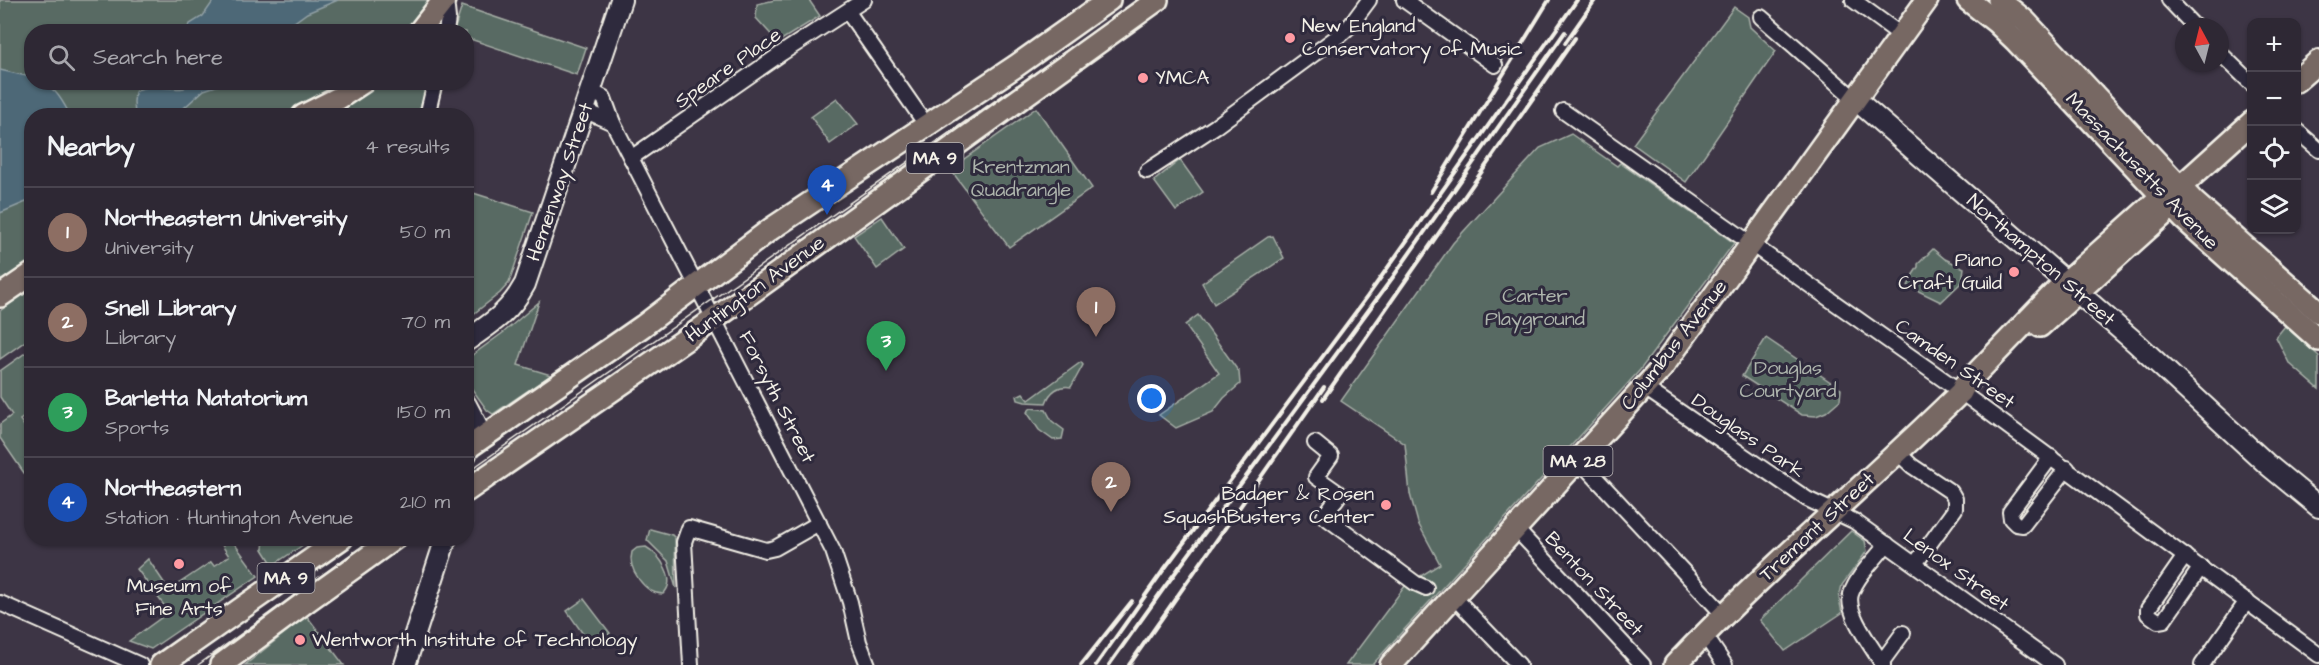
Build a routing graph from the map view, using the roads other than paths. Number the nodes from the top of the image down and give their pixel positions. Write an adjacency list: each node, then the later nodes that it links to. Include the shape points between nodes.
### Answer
1 (445, 0): 16 (main road); 17 (street)
2 (621, 0): 26 (street, Hemenway Street)
3 (864, 0): 13 (street, Speare Place)
4 (1109, 0): 33 (main road, Huntington Avenue / MA 9)
5 (1157, 0): 46 (main road, Huntington Avenue / MA 9)
6 (1369, 0): 38 (street, via 1341,34 1216,126)
7 (1404, 0): 21 (street)
8 (1853, 0): 18 (street)
9 (1927, 0): 18 (main road, Columbus Avenue / MA 28)
10 (1968, 0): 39 (main road, Massachusetts Avenue, via 2016,41)
11 (1999, 0): 39 (main road, Massachusetts Avenue, via 2025,21 2129,135)
12 (2169, 0): 15 (street)
13 (848, 12): 33 (street); 37 (street, Speare Place)
14 (1761, 17): 27 (street, Northampton Street)
15 (2186, 18)
16 (426, 24)
17 (447, 24)
18 (1901, 35): 27 (main road, Columbus Avenue / MA 28)
19 (2319, 61): 22 (main road)
20 (2229, 62): 23 (street)
21 (1495, 65)
22 (2301, 77)
23 (2247, 79)
24 (351, 90): 28 (main road)
25 (433, 90): 29 (street)
26 (591, 92): 30 (street, Hemenway Street); 32 (street, Forsyth Street, via 604,98)
27 (1855, 99): 40 (main road, Columbus Avenue / MA 28); 43 (street, Northampton Street)
28 (319, 108)
29 (429, 108)
30 (584, 110): 32 (street); 47 (street, Hemenway Street, via 525,284 516,302)
31 (1563, 111): 40 (street, Camden Street)
32 (613, 123): 37 (street, Forsyth Street)
33 (927, 126): 42 (main road, Huntington Avenue / MA 9, via 791,216)
34 (2248, 126): 39 (main road, Tremont Street)
35 (2301, 134): 36 (street)
36 (2319, 150)
37 (632, 158): 42 (street, Forsyth Street)
38 (1147, 171)
39 (2171, 197): 43 (main road, Tremont Street); 45 (main road, Massachusetts Avenue, via 2198,206); 48 (main road, Massachusetts Avenue)
40 (1751, 244): 49 (main road, Columbus Avenue / MA 28); 50 (street, Camden Street)
41 (24, 280): 44 (main road)
42 (698, 285): 46 (street, Forsyth Street); 52 (main road, Huntington Avenue / MA 9)
43 (2072, 287): 50 (main road, Tremont Street); 58 (street, Northampton Street)
44 (0, 296)
45 (2319, 312)
46 (715, 319): 57 (main road, Huntington Avenue / MA 9); 60 (street, Forsyth Street)
47 (474, 336)
48 (2319, 340)
49 (1644, 388): 55 (main road, Columbus Avenue / MA 28); 59 (street, Douglass Park, via 1807,499)
50 (1961, 392): 53 (main road, Tremont Street); 54 (street, Camden Street)
51 (1315, 443): 69 (street, via 1331,456 1316,477 1340,494 1324,516)
52 (474, 444)
53 (1897, 452): 59 (main road, Tremont Street); 67 (street, via 1955,499 1955,509)
54 (2051, 457): 56 (street, Camden Street); 56 (street, via 2010,512 2016,524 2024,525)
55 (1579, 460): 61 (main road, Columbus Avenue / MA 28); 73 (street)
56 (2067, 468): 66 (street, Camden Street)
57 (474, 485)
58 (2319, 507)
59 (1832, 511): 62 (street, Lenox Street); 73 (main road, Tremont Street)
60 (819, 523): 82 (street, via 766,550 689,528 684,542); 83 (street, Forsyth Street, via 834,551)
61 (1516, 529): 70 (main road, Columbus Avenue / MA 28); 86 (street, Benton Street)
62 (1887, 544): 67 (street, Lenox Street); 77 (street, via 1850,599 1852,613)
63 (331, 546): 79 (main road, MA 9)
64 (383, 546): 80 (main road, MA 9)
65 (443, 546): 81 (street)
66 (2185, 556): 68 (street, Camden Street); 68 (street, via 2148,609 2148,614 2158,621 2164,620)
67 (1915, 564): 89 (street, Lenox Street)
68 (2201, 567): 71 (street, Camden Street)
69 (1426, 588)
70 (1454, 597): 84 (main road, Columbus Avenue / MA 28); 85 (street)
71 (2247, 600): 76 (street, Camden Street); 90 (street)
72 (0, 603): 78 (street)
73 (1724, 615): 75 (main road, Tremont Street)
74 (1903, 633): 77 (street)
75 (1704, 634): 87 (main road, Tremont Street); 88 (street)
76 (2319, 655)
77 (1882, 664)
78 (140, 665)
79 (162, 665)
80 (221, 665)
81 (405, 665)
82 (691, 665)
83 (868, 665)
84 (1391, 665)
85 (1519, 665)
86 (1643, 665)
87 (1675, 665)
88 (1725, 665)
89 (2055, 665)
90 (2202, 665)

